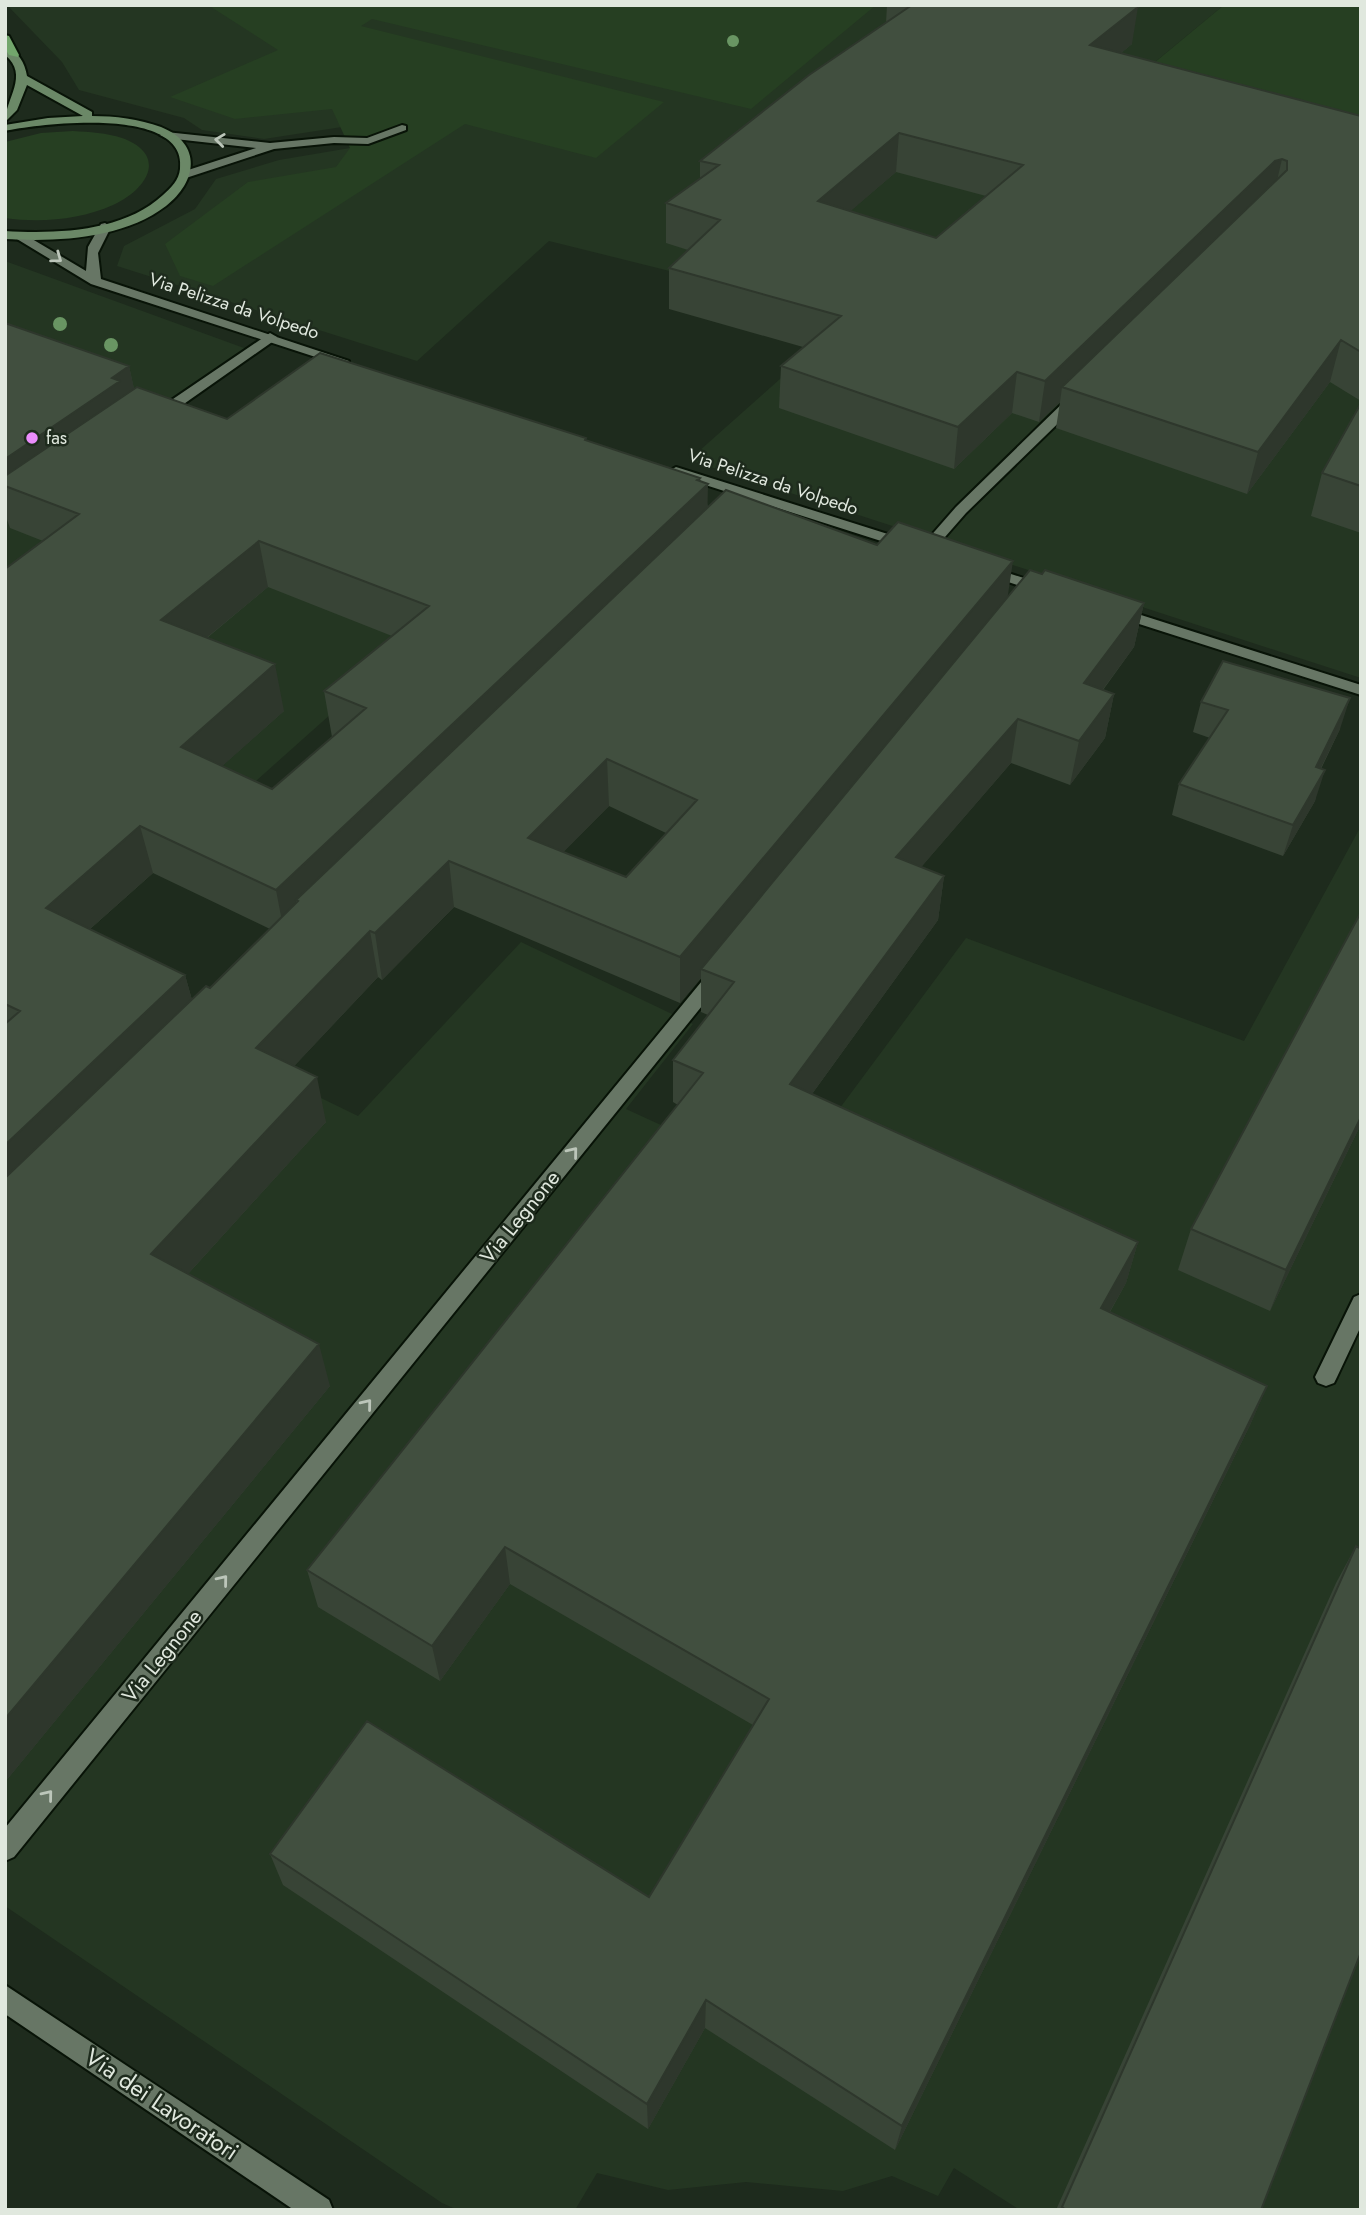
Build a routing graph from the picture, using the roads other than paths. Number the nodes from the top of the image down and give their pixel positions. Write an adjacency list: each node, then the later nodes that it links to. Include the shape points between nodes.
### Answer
1 (5, 38): 2 (highway)
2 (10, 52): 3 (main road)
3 (25, 79): 4 (main road); 5 (main road)
4 (98, 118): 6 (main road, via 46,120); 7 (main road)
5 (5, 119)
6 (5, 128)
7 (166, 135): 9 (street, one-way to 7); 10 (main road, via 184,154)
8 (334, 140): 9 (street)
9 (273, 146): 10 (street)
10 (186, 174): 11 (main road, via 172,195 158,205)
11 (105, 227): 12 (main road, via 65,235); 13 (street, via 92,245)
12 (11, 236): 13 (street, Via Pelizza da Volpedo, one-way to 13)
13 (95, 281): 14 (street, Via Pelizza da Volpedo)
14 (270, 337): 15 (street, Via Pelizza da Volpedo); 17 (street)
15 (361, 367)
16 (1083, 391): 18 (street, Via Pelizza da Volpedo, via 961,510 932,552 749,501)
17 (149, 423)
18 (663, 466)
19 (974, 566): 20 (street)
20 (1035, 586): 21 (street); 22 (street)
21 (1062, 594)
22 (1021, 603)
23 (1101, 607): 24 (street)
24 (1361, 690)
25 (726, 964): 28 (street, Via Legnone, one-way to 25)
26 (1361, 1304): 27 (street)
27 (1326, 1377)
28 (5, 1848)
29 (5, 1998): 30 (street, Via dei Lavoratori)
30 (319, 2210)

